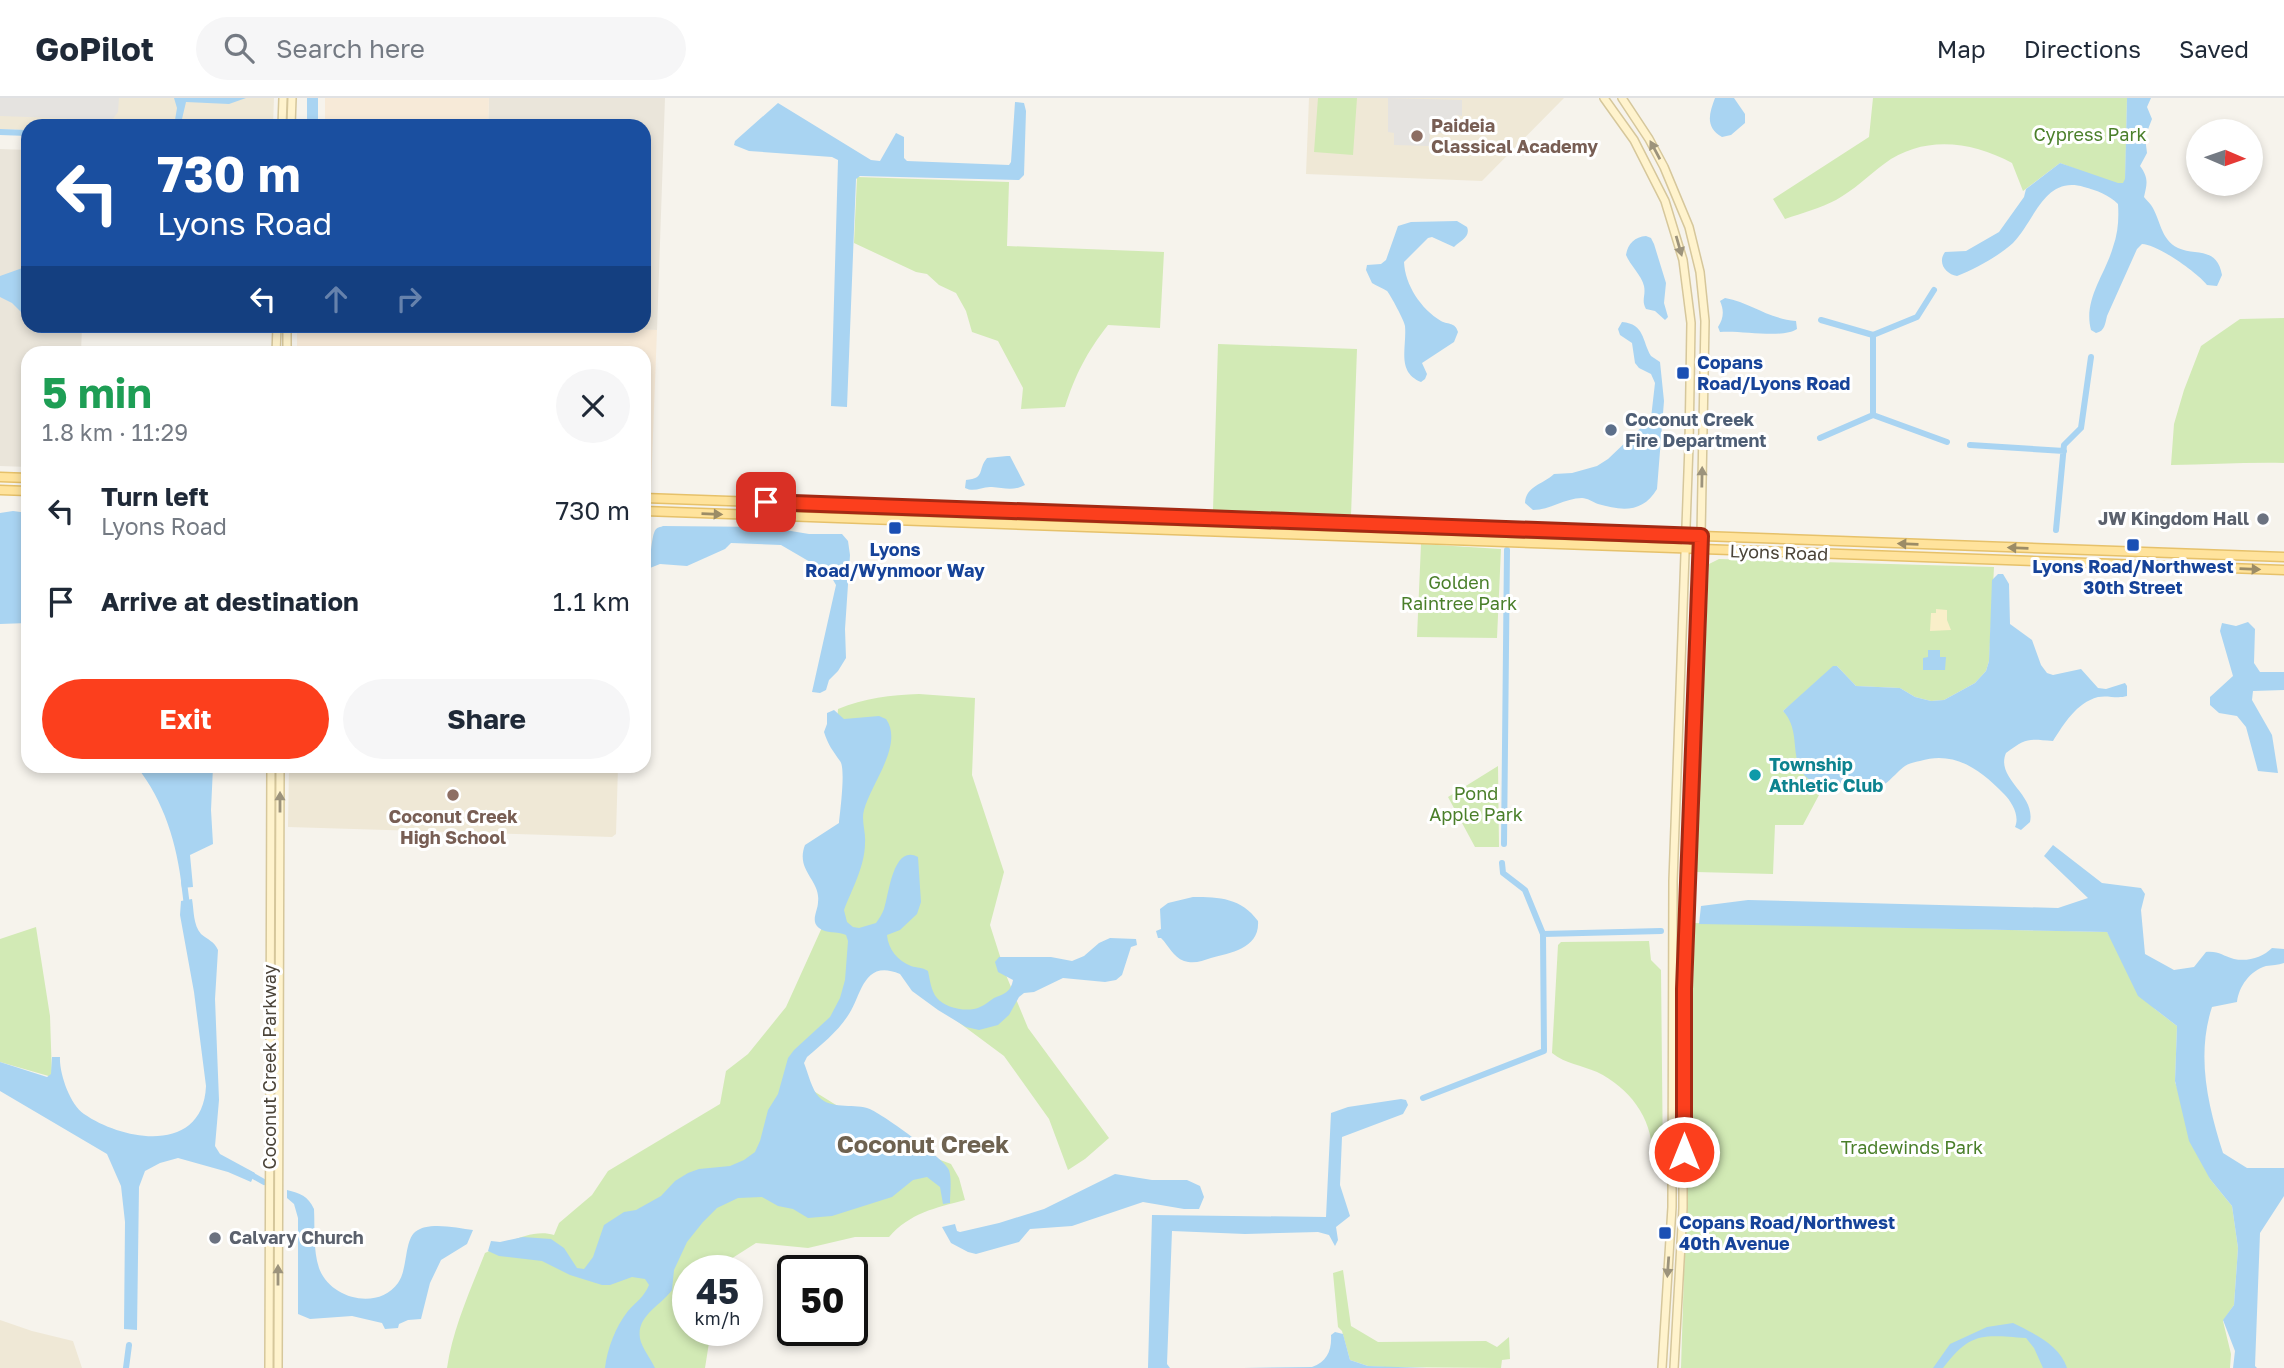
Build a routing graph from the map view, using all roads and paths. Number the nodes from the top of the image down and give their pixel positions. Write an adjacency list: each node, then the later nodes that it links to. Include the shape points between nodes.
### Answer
1 (283, 98): 5 (main road)
2 (292, 98): 6 (main road)
3 (1604, 98): 13 (main road, one-way to 13, via 1634,140 1665,201 1689,292 1692,359)
4 (1622, 98): 14 (main road, one-way to 4, via 1706,349 1700,272 1677,196)
5 (282, 119)
6 (291, 119)
7 (0, 477): 8 (main road)
8 (21, 478)
9 (0, 490): 10 (main road)
10 (21, 491)
11 (651, 498): 13 (main road, Lyons Road)
12 (651, 512): 15 (main road, Lyons Road, one-way to 15)
13 (1686, 536): 14 (main road, Lyons Road); 15 (main road)
14 (1701, 536): 16 (main road); 17 (main road, Lyons Road, one-way to 14)
15 (1685, 548): 16 (main road, Lyons Road); 23 (main road, one-way to 23, via 1672,905 1672,1207)
16 (1700, 551): 18 (main road, Lyons Road, one-way to 18); 24 (main road, via 1684,989 1683,1208)
17 (2284, 557)
18 (2284, 570)
19 (271, 773): 21 (main road, Coconut Creek Parkway)
20 (280, 773): 22 (main road, Coconut Creek Parkway, one-way to 20)
21 (269, 1368)
22 (278, 1368)
23 (1662, 1368)
24 (1674, 1368)

